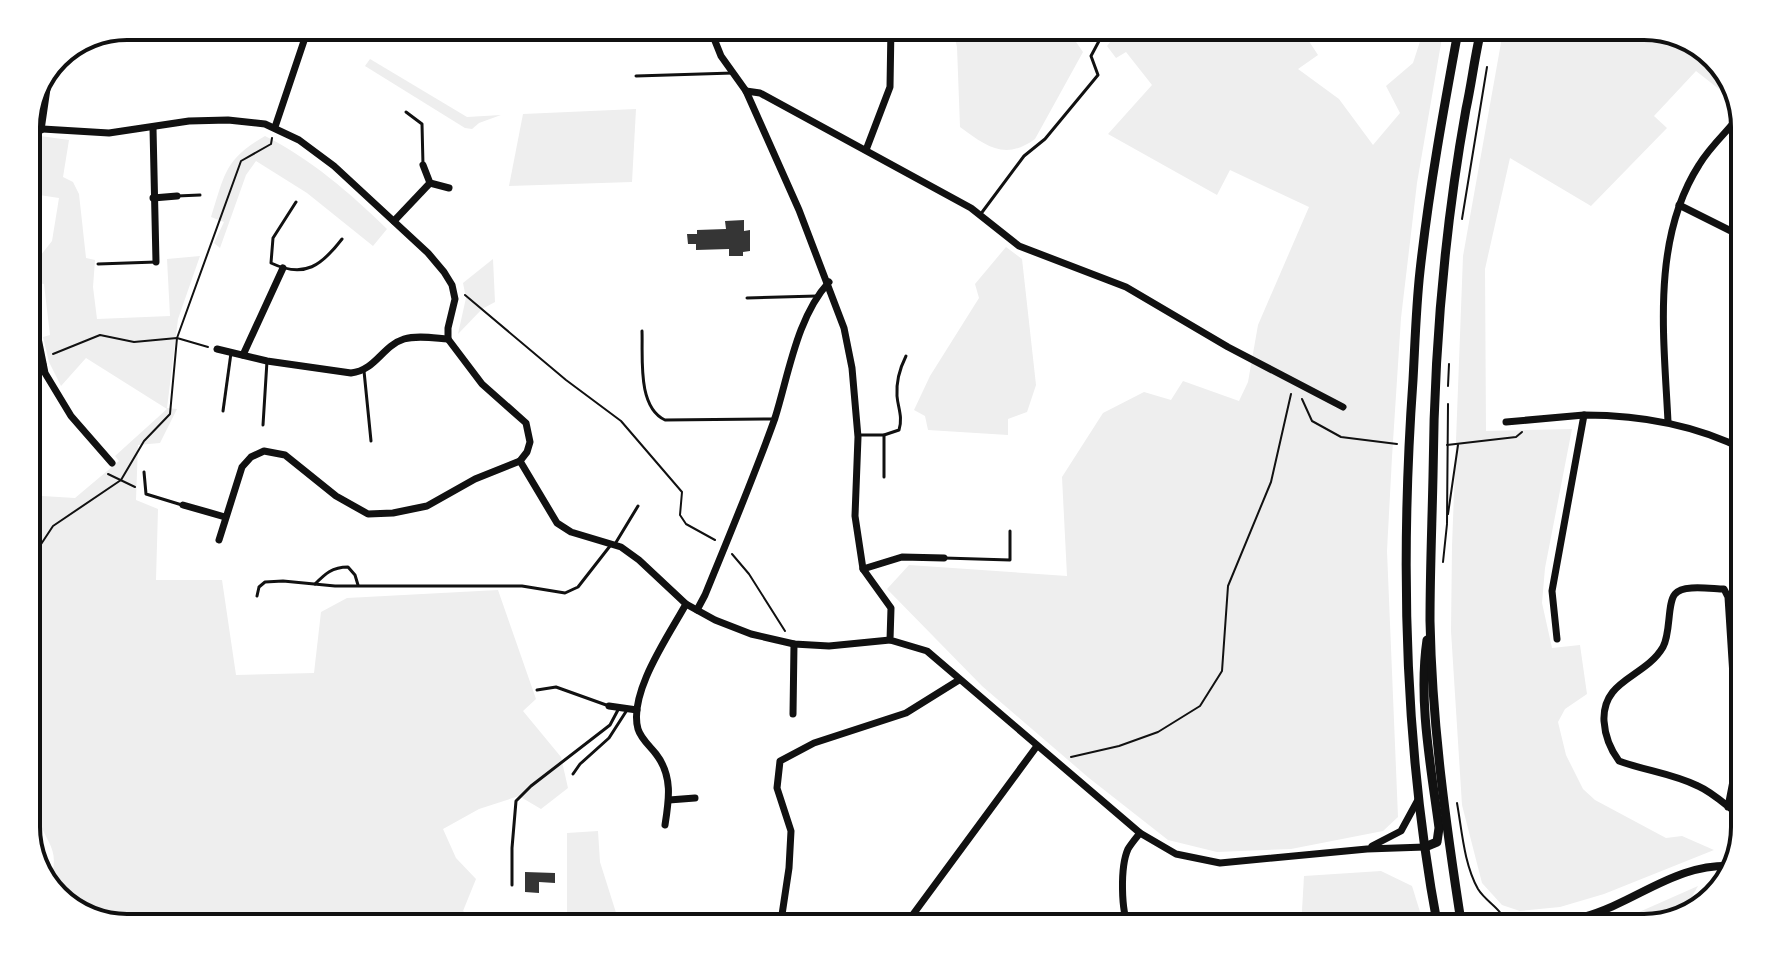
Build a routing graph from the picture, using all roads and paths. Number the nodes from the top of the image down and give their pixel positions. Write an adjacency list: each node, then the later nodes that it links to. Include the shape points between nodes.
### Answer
1 (304, 40): 14 (street)
2 (715, 40): 8 (street)
3 (891, 40): 17 (street, via 890,87)
4 (1100, 40): 26 (lane, via 1091,56 1098,75 1045,139 1024,156)
5 (1457, 40): 105 (main road, via 1420,273 1407,455 1407,630)
6 (1479, 40): 89 (main road, via 1453,182 1441,289)
7 (1488, 62): 28 (path)
8 (734, 73): 9 (lane); 10 (street)
9 (636, 76)
10 (746, 91): 17 (street, via 760,93); 34 (street)
11 (46, 98): 16 (street)
12 (406, 112): 18 (lane, via 422,124)
13 (1731, 125): 25 (street, via 1697,167)
14 (275, 127): 15 (street, via 214,120); 27 (street, via 334,166); 39 (path, via 271,144 241,161)
15 (153, 128): 16 (street, via 109,133); 23 (street)
16 (41, 130)
17 (866, 150): 26 (street)
18 (423, 165): 19 (street)
19 (430, 183): 20 (street); 27 (street)
20 (449, 188)
21 (200, 195): 22 (lane)
22 (177, 196): 23 (street)
23 (153, 198): 31 (street)
24 (296, 202): 33 (lane, via 273,238 271,263)
25 (1679, 205): 29 (street); 57 (street, via 1666,283)
26 (980, 215): 50 (street, via 1019,246 1126,287)
27 (394, 221): 35 (street)
28 (1462, 221)
29 (1731, 231)
30 (342, 239): 33 (lane, via 311,269)
31 (156, 262): 32 (lane)
32 (98, 264)
33 (283, 268): 45 (street)
34 (829, 282): 36 (street); 60 (street, via 852,368)
35 (452, 285): 40 (street, via 455,305); 79 (path, via 621,421 682,492 680,515 686,524)
36 (817, 296): 37 (lane); 54 (street)
37 (747, 298)
38 (642, 331): 54 (lane, via 647,397 658,417)
39 (177, 338): 41 (path); 48 (path, via 134,342 100,335); 70 (path, via 170,414 144,441)
40 (448, 339): 49 (street, via 400,340); 66 (street, via 489,391 526,423 530,442)
41 (217, 349): 43 (street)
42 (40, 352): 48 (street)
43 (231, 353): 45 (street); 52 (lane)
44 (1450, 354): 75 (path)
45 (243, 355): 47 (street)
46 (906, 356): 61 (lane, via 897,386 901,423 899,430)
47 (267, 361): 49 (street, via 343,373); 58 (lane)
48 (42, 362): 67 (street, via 71,416)
49 (364, 371): 62 (lane)
50 (1293, 381): 51 (street); 65 (path, via 1312,421 1341,437); 101 (path, via 1271,482 1228,586 1222,671 1200,706 1158,732)
51 (1343, 407)
52 (223, 411)
53 (1584, 415): 55 (street); 57 (street); 90 (street, via 1552,591)
54 (774, 419): 79 (street)
55 (1534, 419): 56 (street); 75 (path, via 1516,437 1458,445)
56 (1506, 422)
57 (1668, 422): 63 (street)
58 (263, 425)
59 (1731, 430): 63 (path)
60 (858, 435): 61 (lane); 83 (street, via 855,516)
61 (884, 435): 69 (lane)
62 (371, 441)
63 (1727, 441): 64 (street)
64 (1731, 443)
65 (1383, 444)
66 (520, 461): 74 (street, via 475,479 436,503 374,514 347,503 285,455 264,451 242,467); 78 (street, via 557,523)
67 (112, 463)
68 (144, 472): 71 (lane)
69 (884, 477)
70 (121, 480): 71 (path); 80 (path, via 53,526)
71 (144, 492): 72 (lane)
72 (183, 505): 74 (street)
73 (638, 506): 78 (lane)
74 (225, 517): 77 (street)
75 (1447, 523): 82 (path)
76 (1010, 531): 81 (lane, via 1010,560)
77 (219, 540)
78 (613, 544): 85 (lane, via 578,587 565,593 522,586); 87 (street, via 639,560)
79 (725, 545): 88 (street); 92 (path)
80 (40, 546)
81 (944, 558): 83 (street, via 902,557)
82 (1443, 564)
83 (863, 569): 91 (street, via 891,608)
84 (315, 584): 85 (lane); 85 (lane, via 326,572 348,567); 86 (lane, via 265,582)
85 (359, 586)
86 (257, 596)
87 (686, 604): 88 (street); 98 (street, via 641,691)
88 (697, 610): 92 (street, via 742,631)
89 (1430, 621): 112 (main road, via 1425,679 1439,828 1437,842); 120 (main road, via 1438,758)
90 (1557, 639)
91 (890, 640): 92 (street); 94 (street, via 927,651)
92 (794, 644): 99 (street)
93 (1731, 644): 108 (street, via 1724,589 1678,591 1663,646 1617,687 1604,707 1605,731 1619,761 1676,776)
94 (959, 680): 100 (street); 116 (street, via 906,713 814,743 780,761 777,788 791,831)
95 (537, 690): 96 (lane, via 556,687)
96 (609, 706): 97 (street)
97 (623, 709): 98 (street); 102 (lane, via 609,738); 115 (lane, via 516,801)
98 (637, 710): 107 (street, via 638,729 664,765)
99 (793, 714)
100 (1037, 746): 101 (street); 117 (street)
101 (1055, 761): 111 (street)
102 (573, 774)
103 (1731, 791): 108 (street)
104 (695, 798): 107 (street)
105 (1419, 798): 112 (main road); 113 (street, via 1401,831)
106 (1456, 799): 121 (path, via 1467,860 1479,891)
107 (669, 800): 110 (street)
108 (1728, 807): 109 (street)
109 (1731, 809)
110 (665, 825)
111 (1140, 833): 113 (street, via 1176,854 1220,863); 118 (street, via 1125,860)
112 (1425, 847): 113 (street); 119 (main road)
113 (1367, 849)
114 (1722, 865): 122 (street, via 1684,871)
115 (512, 885)
116 (782, 914)
117 (913, 914)
118 (1124, 914)
119 (1436, 914)
120 (1460, 914)
121 (1501, 914)
122 (1590, 914)

